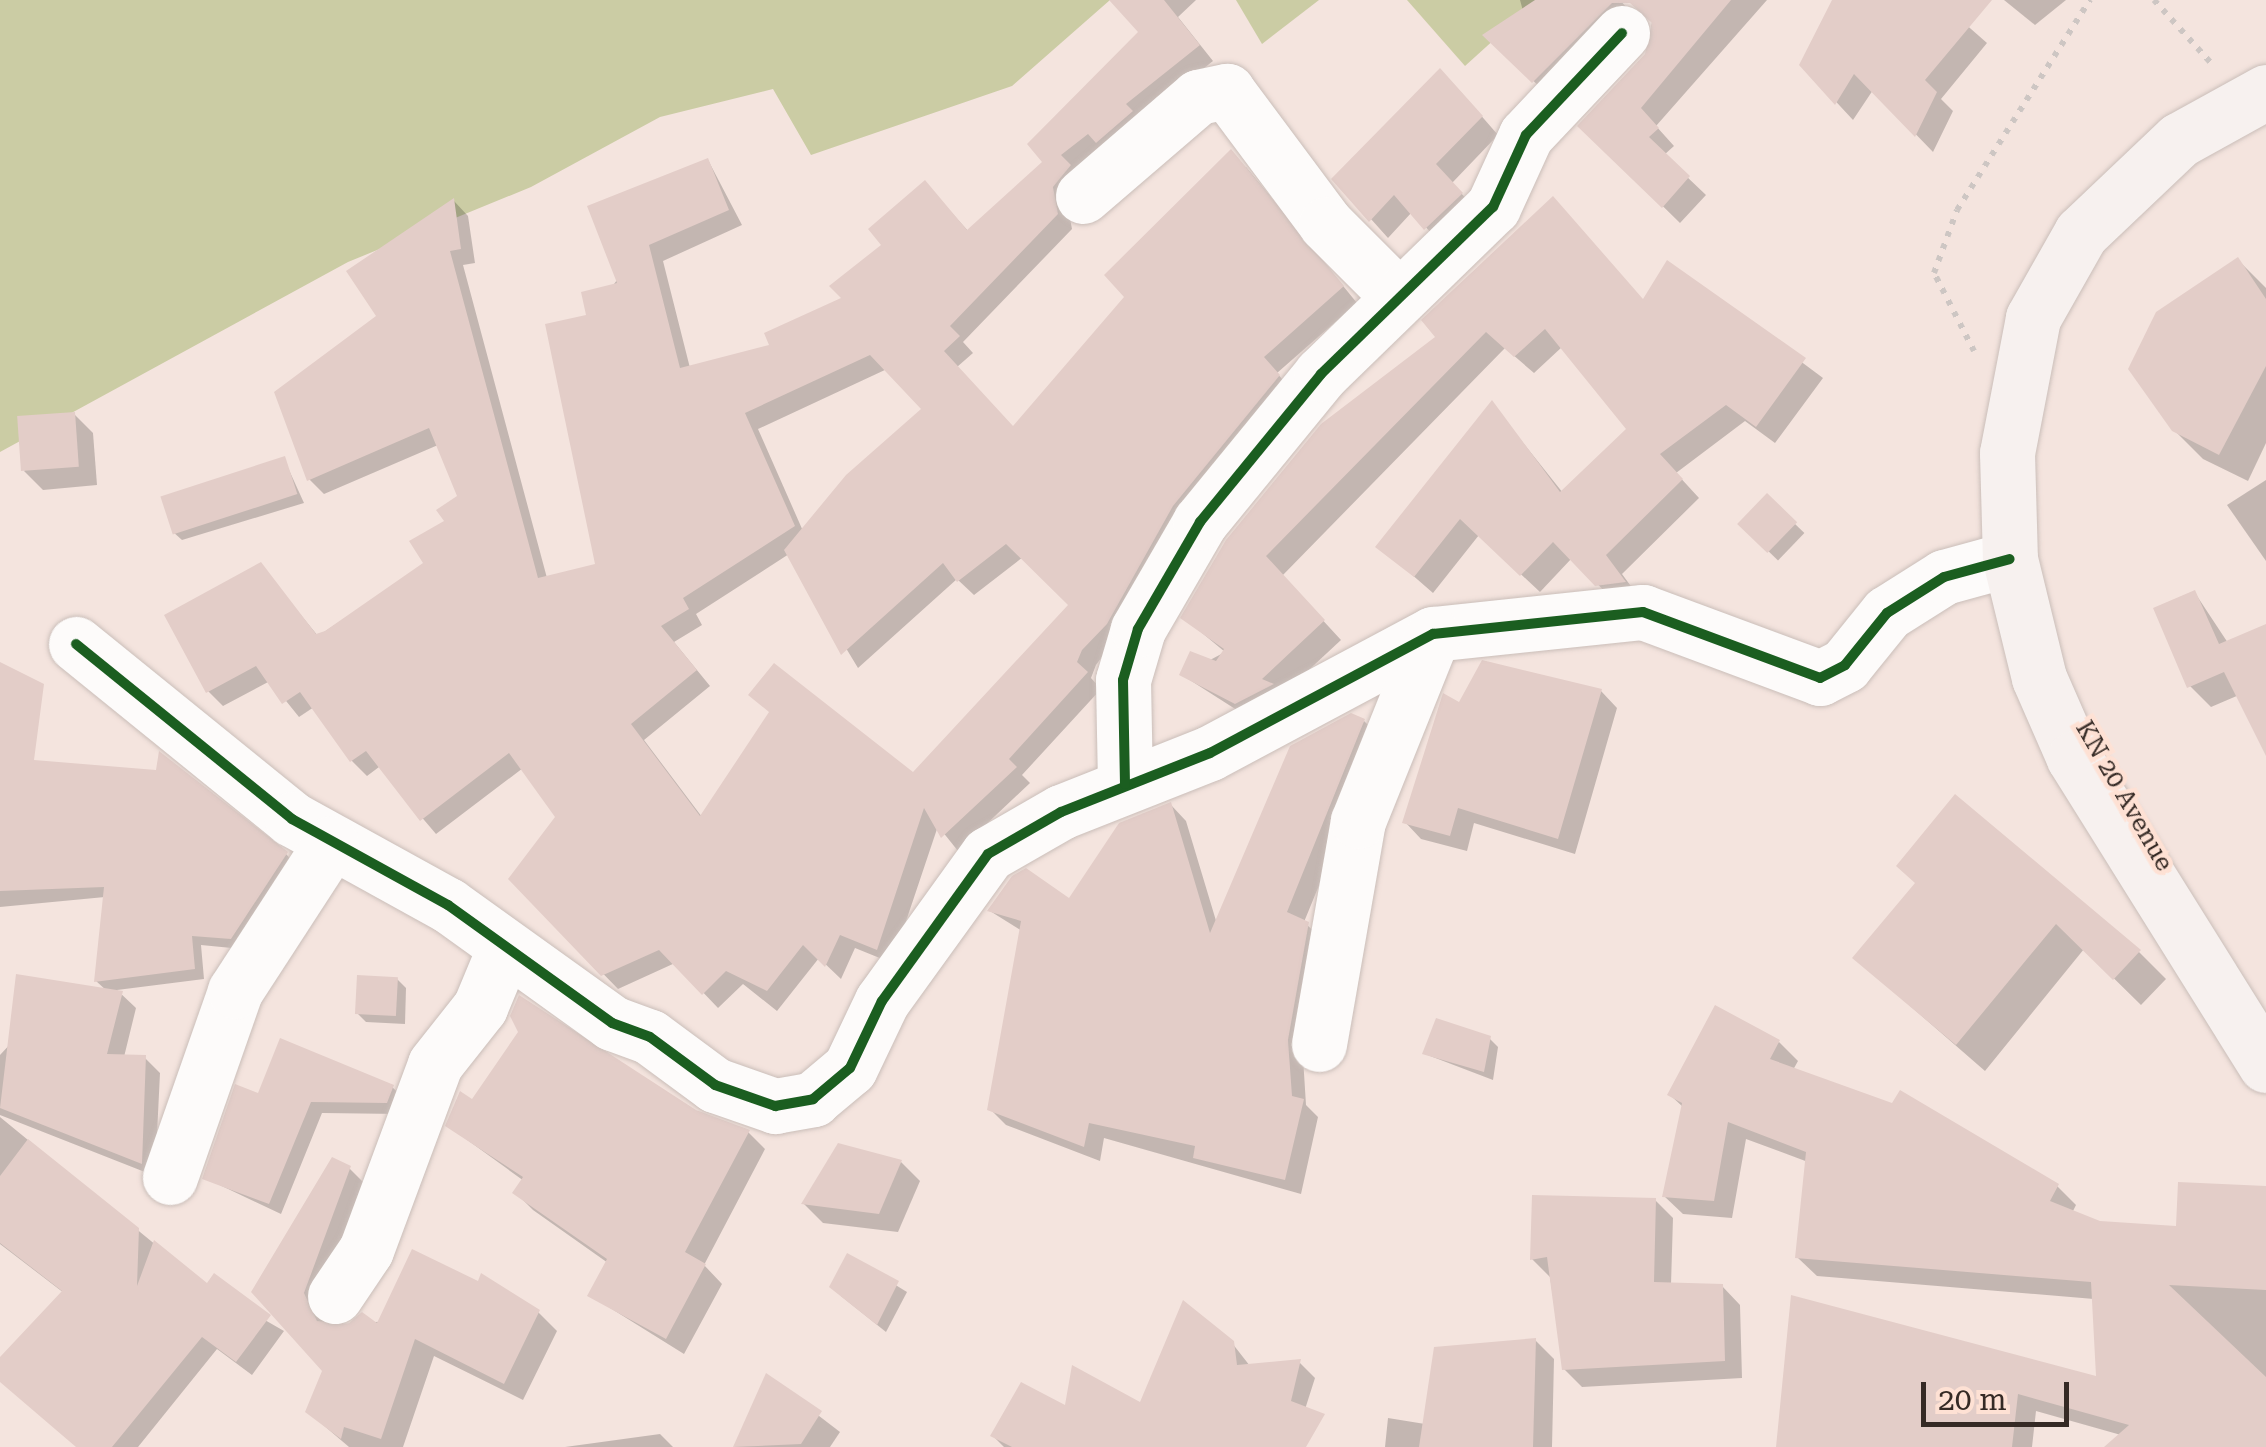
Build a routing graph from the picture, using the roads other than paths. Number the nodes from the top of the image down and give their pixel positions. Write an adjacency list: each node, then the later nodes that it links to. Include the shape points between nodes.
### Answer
1 (1622, 33): 4 (street, via 1526,135 1494,207)
2 (2265, 92): 5 (main road, KN 20 Avenue, via 2178,140 2080,233 2033,318 2013,399)
3 (1082, 196): 4 (street, via 1198,97 1227,90 1326,224)
4 (1396, 294): 8 (street, via 1266,432 1138,629 1123,680)
5 (2010, 559): 6 (street, via 1944,577 1887,613 1845,665 1820,678 1643,612); 12 (main road, KN 20 Avenue, via 2039,678 2074,758)
6 (1432, 634): 8 (street, via 1210,753); 11 (street, via 1358,821)
7 (76, 644): 9 (street)
8 (1126, 784): 10 (street, via 988,854 882,1001 850,1068 812,1099 774,1106 715,1084)
9 (332, 842): 10 (street); 13 (street, via 236,991)
10 (505, 947): 14 (street, via 480,1007 436,1064 366,1250)
11 (1319, 1044)
12 (2266, 1065)
13 (170, 1177)
14 (335, 1296)

